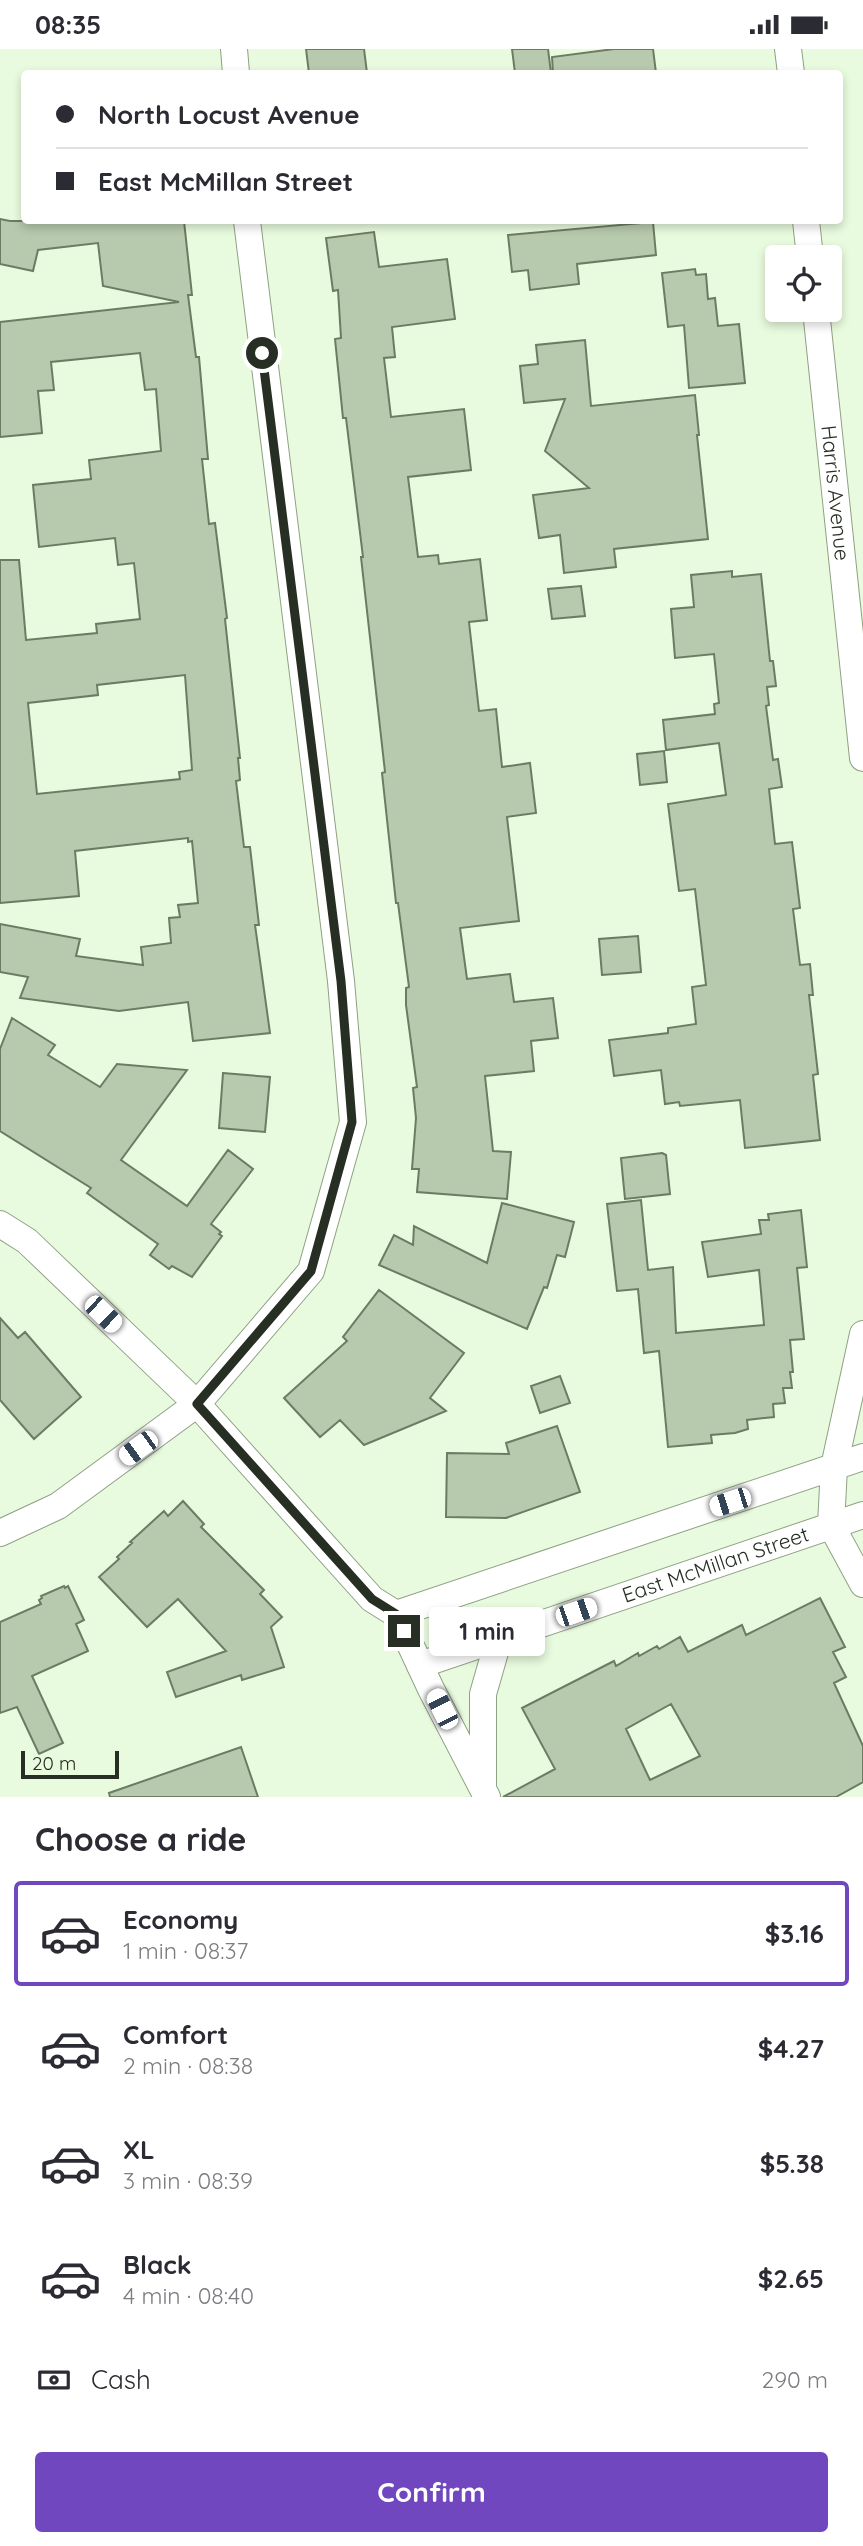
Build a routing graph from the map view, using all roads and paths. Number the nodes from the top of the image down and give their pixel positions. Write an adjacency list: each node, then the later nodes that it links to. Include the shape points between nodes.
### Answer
1 (234, 49): 3 (street)
2 (788, 49): 4 (street)
3 (236, 70)
4 (791, 70)
5 (247, 224): 12 (street, via 341,981 352,1122 311,1271)
6 (806, 224): 7 (street)
7 (809, 245)
8 (817, 322): 9 (street, Harris Avenue)
9 (863, 758)
10 (0, 1224): 12 (street, via 27,1241)
11 (863, 1334): 14 (street)
12 (197, 1404): 17 (street, via 58,1506); 19 (street, via 372,1599)
13 (863, 1457): 14 (street)
14 (834, 1467): 16 (street); 19 (street)
15 (863, 1515): 16 (street, East McMillan Street)
16 (831, 1525): 18 (street); 20 (street, East McMillan Street)
17 (0, 1533)
18 (863, 1584)
19 (396, 1614): 21 (street)
20 (499, 1638): 21 (street, East McMillan Street); 22 (street, via 483,1694)
21 (420, 1665): 22 (street)
22 (485, 1793)

